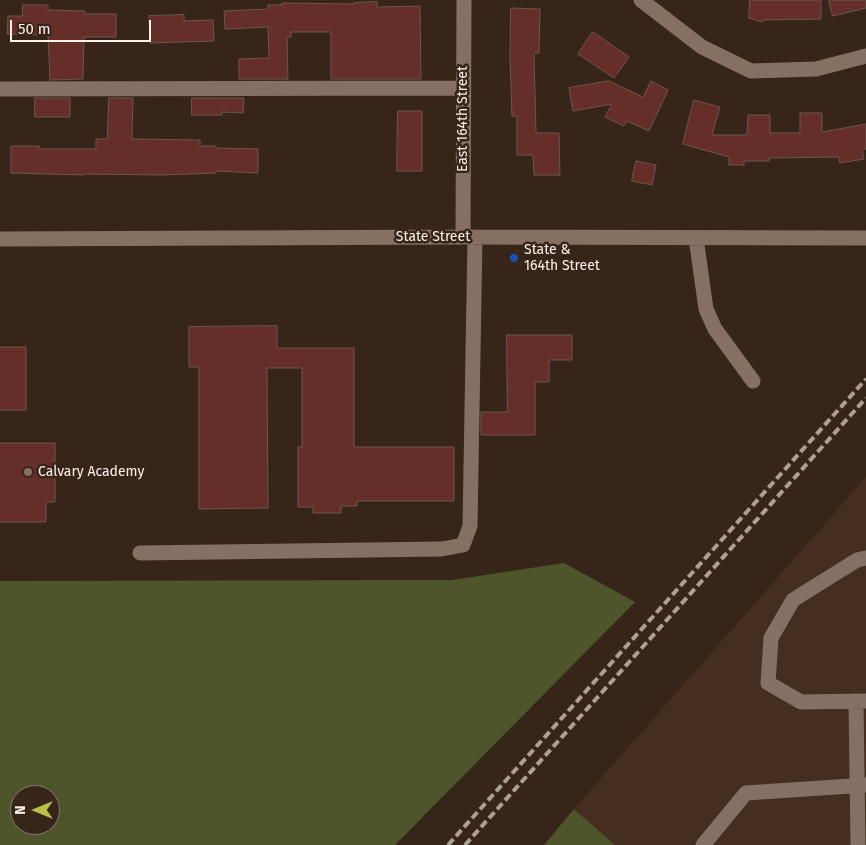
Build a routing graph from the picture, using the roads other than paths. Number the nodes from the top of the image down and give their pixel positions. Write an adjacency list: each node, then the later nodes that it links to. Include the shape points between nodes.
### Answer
1 (464, 0): 4 (street, East 164th Street)
2 (640, 0): 3 (street, via 702,46 752,72 816,69)
3 (866, 56)
4 (463, 88): 5 (street); 6 (street, East 164th Street)
5 (0, 90)
6 (469, 237): 7 (street, State Street); 9 (street, State Street); 11 (street, East 164th Street, via 470,526 463,545 442,549)
7 (696, 238): 8 (street, State Street); 10 (street, via 706,309 715,329)
8 (866, 238)
9 (0, 239)
10 (753, 381)
11 (140, 553)
12 (866, 558): 13 (street, via 857,560 794,600 771,638 768,683 801,702)
13 (861, 701): 14 (street)
14 (861, 785): 15 (street, via 746,793); 16 (street)
15 (703, 845)
16 (858, 845)

